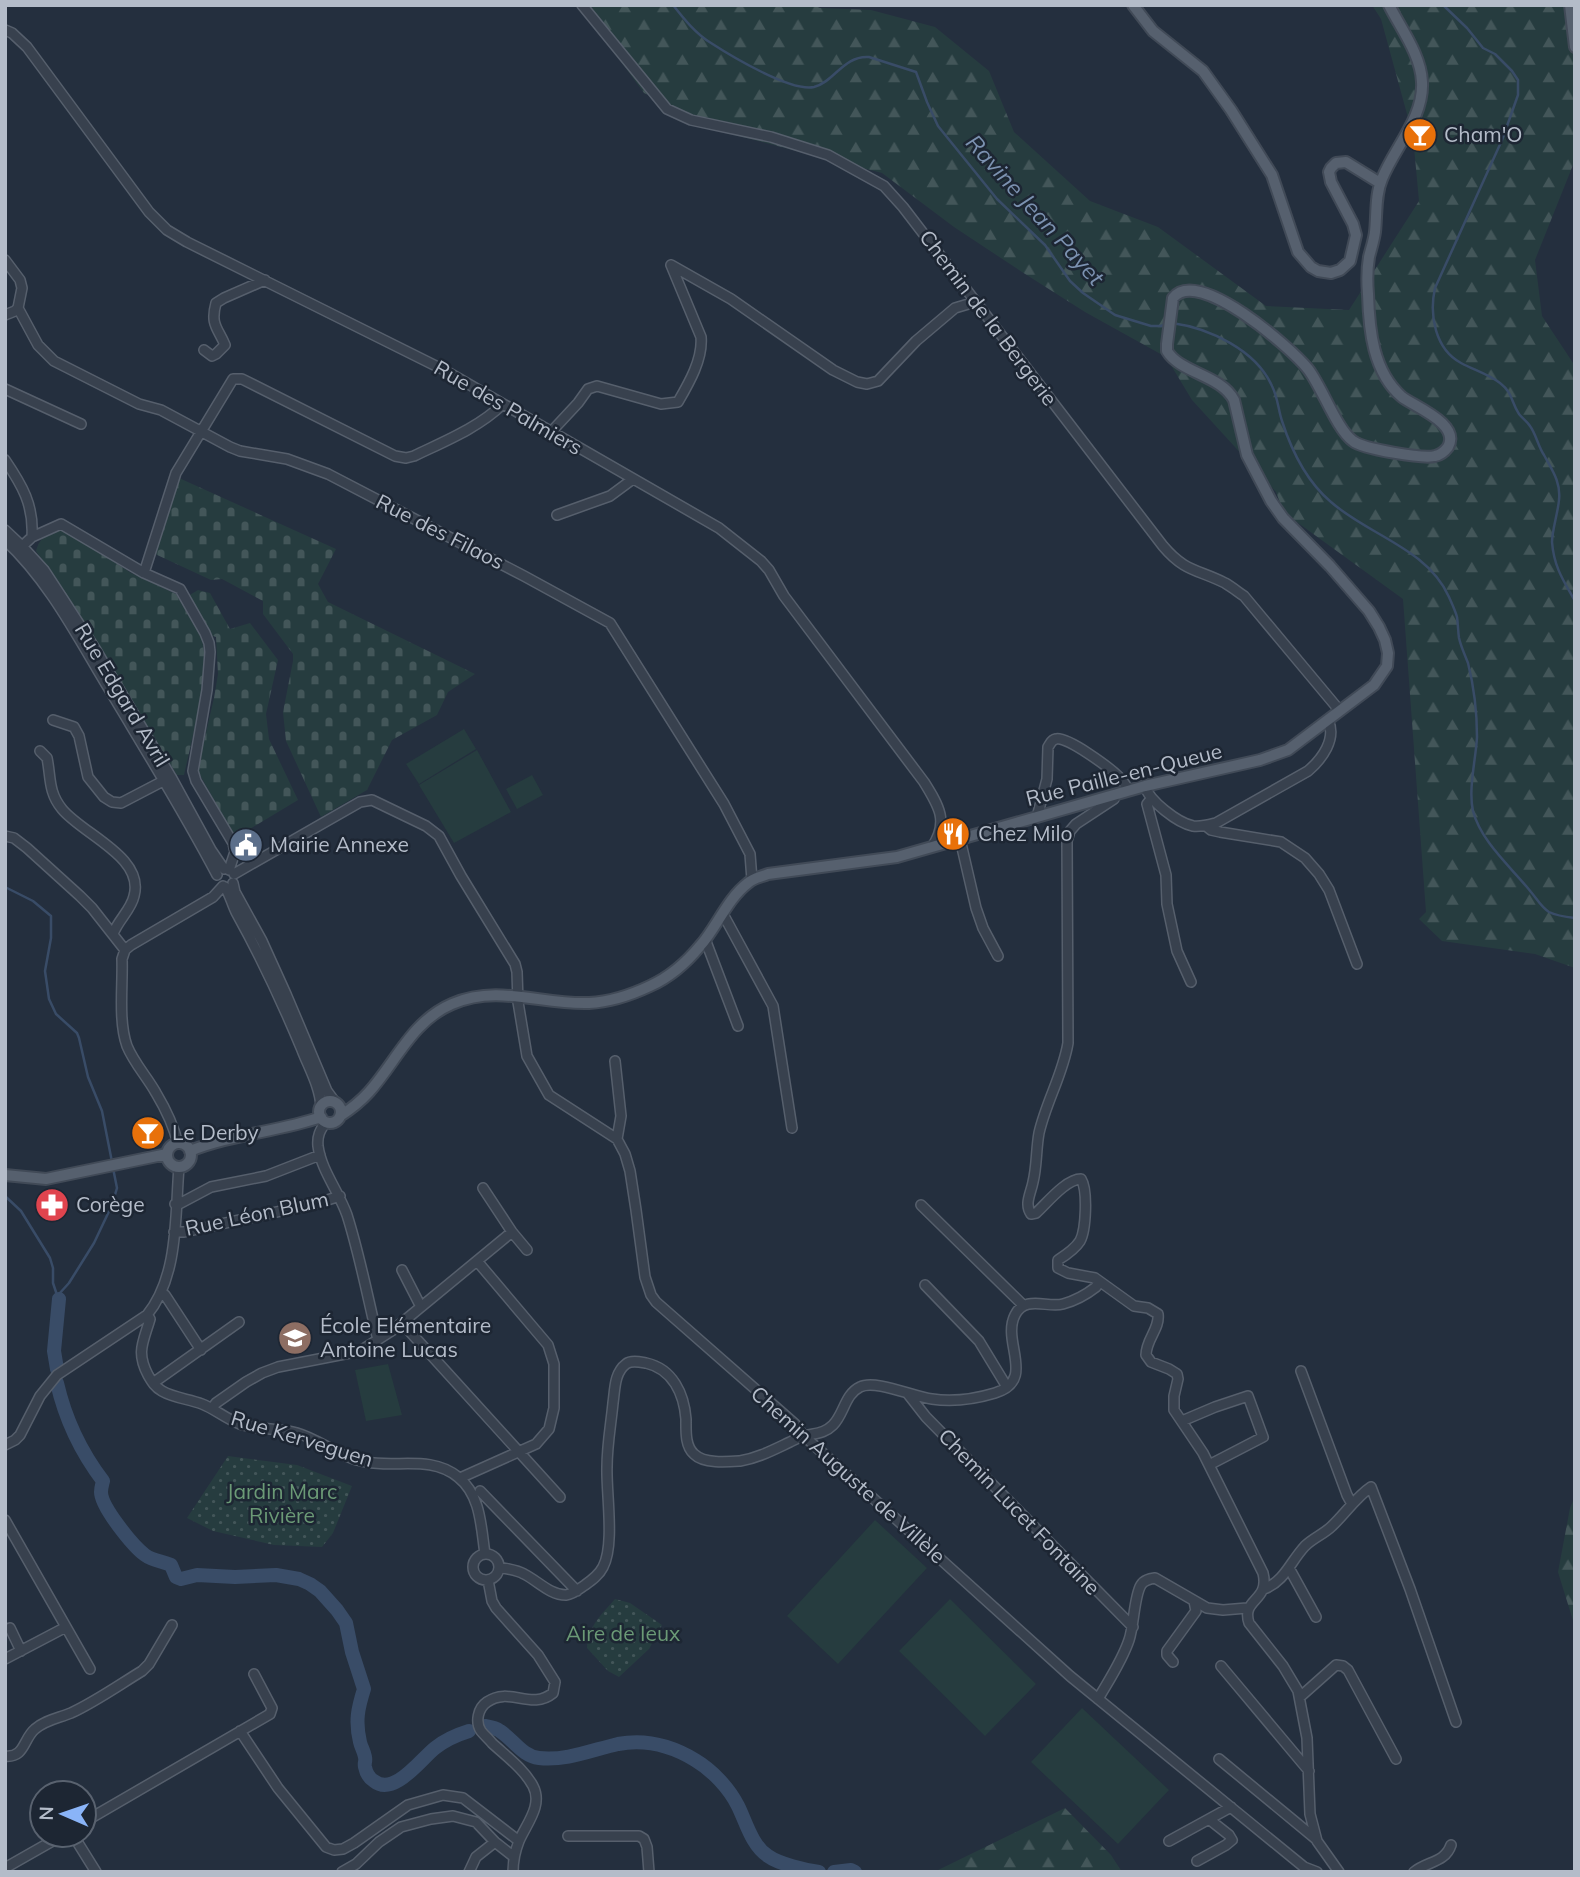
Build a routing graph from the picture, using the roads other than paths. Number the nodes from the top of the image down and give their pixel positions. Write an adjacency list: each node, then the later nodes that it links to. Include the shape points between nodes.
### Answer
1 (582, 5): 10 (street, Chemin de la Bergerie, via 667,109 691,120 828,155 884,187)
2 (1133, 5): 7 (main road, via 1153,31 1203,71 1231,110 1272,175 1298,252 1311,267 1331,273 1340,270 1350,261 1356,235 1331,182 1331,168 1346,162)
3 (1389, 5): 7 (main road, via 1415,54 1422,85 1414,118)
4 (1570, 5): 6 (main road)
5 (5, 30): 9 (street, Rue des Palmiers, via 27,47 167,230)
6 (1575, 47)
7 (1380, 183): 27 (main road, Rue Paille-en-Queue, via 1367,273 1375,351 1402,397 1444,425 1450,440 1443,452 1426,457 1352,441 1308,369 1255,321 1203,293 1182,291 1173,298 1167,344 1174,359 1231,394 1247,455 1271,501 1379,627 1388,653 1387,666 1374,685)
8 (5, 260): 11 (street, via 20,280)
9 (265, 281): 13 (street, via 216,303 215,326 225,345 212,356); 15 (street, Rue des Palmiers)
10 (975, 302): 18 (street, via 955,308 878,381 867,384 833,370 731,299 671,265 702,348 678,402 661,404 597,386 588,389); 27 (street, Chemin de la Bergerie, via 1174,560 1244,596)
11 (18, 308): 12 (street); 17 (street, Rue des Filaos, via 38,345 54,360)
12 (5, 315)
13 (204, 349)
14 (5, 389): 16 (street)
15 (503, 404): 17 (street, via 476,425 405,458 237,378); 18 (street, Rue des Palmiers)
16 (81, 424)
17 (202, 431): 26 (street, via 176,473); 42 (street, Rue des Filaos, via 240,451 286,459 328,474 610,623 723,804 750,853)
18 (551, 432): 20 (street, Rue des Palmiers)
19 (5, 460): 23 (street, via 28,499)
20 (633, 479): 21 (street, via 610,496); 40 (street, Rue des Palmiers, via 719,528 769,570 938,804 942,822)
21 (557, 515)
22 (5, 530): 25 (street, Rue Edgard Avril)
23 (32, 537): 25 (street); 26 (street, via 61,524)
24 (5, 540): 25 (street, Rue Edgard Avril)
25 (20, 548): 31 (street, Rue Edgard Avril)
26 (144, 573): 41 (street, via 180,589 209,643 207,690 193,771 233,844 235,852)
27 (1340, 711): 29 (main road, Rue Paille-en-Queue)
28 (53, 720): 31 (street, via 74,727 88,776 112,802 121,803)
29 (1328, 720): 32 (main road, Rue Paille-en-Queue, via 1289,750 1270,757); 37 (street, via 1332,733 1318,763)
30 (40, 751): 44 (street, via 47,758 53,795 61,808 118,855 133,874 134,897)
31 (167, 779): 41 (street, Rue Edgard Avril)
32 (1144, 786): 33 (main road, Rue Paille-en-Queue); 35 (street)
33 (1129, 791): 34 (main road, Rue Paille-en-Queue); 36 (street, via 1121,778 1073,744 1056,739 1048,747 1047,779)
34 (1115, 794): 36 (main road, Rue Paille-en-Queue); 74 (street, via 1076,824 1067,841 1068,1043 1039,1133 1028,1202 1029,1212 1036,1213 1074,1179 1081,1179 1083,1235 1057,1266)
35 (1151, 799): 37 (street, via 1189,825); 49 (street, via 1147,804 1166,875 1177,951)
36 (1037, 817): 39 (main road, Rue Paille-en-Queue)
37 (1206, 826): 48 (street, via 1281,842 1305,858 1329,890)
38 (5, 836): 44 (street, via 27,848 86,902)
39 (960, 839): 40 (main road, Rue Paille-en-Queue); 47 (street, via 983,928)
40 (932, 848): 42 (main road, Rue Paille-en-Queue)
41 (225, 878): 46 (street, via 213,897); 50 (street, via 360,802 372,800 439,836 515,964); 54 (street, Rue Edgard Avril, via 262,941 327,1091); 55 (street, Rue Edgard Avril, via 234,908 316,1083)
42 (752, 880): 43 (main road)
43 (723, 914): 45 (main road); 57 (street, via 773,1006)
44 (113, 934): 46 (street)
45 (705, 939): 50 (main road, via 677,970 651,986 612,1000 579,1003); 51 (street)
46 (125, 950): 59 (street, via 123,1030 127,1045 158,1095)
47 (998, 956)
48 (1357, 964)
49 (1191, 982)
50 (518, 995): 53 (main road, via 479,997 441,1009 422,1024); 58 (street, via 527,1056 549,1095)
51 (738, 1026)
52 (615, 1062): 58 (street, via 621,1116)
53 (362, 1098): 54 (main road); 56 (main road)
54 (337, 1103): 55 (main road, via 329,1101); 56 (main road)
55 (322, 1115): 56 (main road, via 336,1121); 60 (main road); 62 (street)
56 (340, 1116)
57 (792, 1128)
58 (617, 1139): 90 (street, Chemin Auguste de Villèle, via 629,1171 650,1295)
59 (178, 1144): 60 (main road); 61 (main road)
60 (190, 1151): 63 (main road, via 188,1162)
61 (167, 1154): 63 (main road); 64 (main road, via 46,1179)
62 (320, 1156): 66 (street); 67 (street, via 266,1176 211,1187)
63 (179, 1167): 67 (street)
64 (5, 1175)
65 (483, 1188): 70 (street)
66 (340, 1196): 69 (street, Rue Léon Blum); 82 (street)
67 (175, 1204): 69 (street)
68 (921, 1205): 77 (street)
69 (174, 1232): 76 (street)
70 (512, 1232): 71 (street); 72 (street)
71 (527, 1250)
72 (477, 1261): 78 (street); 92 (street, via 548,1345 554,1364 549,1429 536,1444)
73 (402, 1270): 78 (street)
74 (1094, 1278): 77 (street, via 1096,1287 1070,1301); 89 (street, via 1134,1306 1158,1314 1146,1355 1177,1374 1173,1406)
75 (925, 1284): 86 (street, via 979,1341)
76 (161, 1292): 79 (street); 83 (street)
77 (1023, 1306): 86 (street, via 1013,1322 1016,1374)
78 (421, 1307): 81 (street)
79 (147, 1315): 85 (street, via 150,1319 141,1353); 91 (street, via 57,1375 20,1435)
80 (239, 1322): 83 (street)
81 (402, 1323): 82 (street); 92 (street)
82 (378, 1340): 88 (street, via 360,1351 262,1373)
83 (201, 1350): 85 (street)
84 (1301, 1371): 97 (street)
85 (153, 1383): 88 (street, Rue Kerveguen, via 175,1397)
86 (1007, 1387): 87 (street, via 953,1400)
87 (908, 1394): 90 (street, via 876,1385 859,1387 829,1429); 110 (street, Chemin Lucet Fontaine)
88 (212, 1408): 94 (street, Rue Kerveguen, via 242,1424 298,1433 352,1459 435,1465)
89 (1182, 1421): 93 (street); 93 (street, via 1248,1396 1263,1437)
90 (804, 1436): 104 (street, via 752,1459 723,1462 700,1458 688,1444 677,1385 666,1372 650,1364 625,1364 616,1381 610,1428 606,1558 594,1579); 119 (street, Chemin Auguste de Villèle)
91 (5, 1445)
92 (519, 1451): 94 (street); 96 (street)
93 (1209, 1465): 103 (street, via 1263,1573)
94 (460, 1478): 99 (street, Rue Kerveguen, via 475,1499)
95 (480, 1491): 104 (street)
96 (560, 1497)
97 (1352, 1504): 101 (street); 120 (street, via 1372,1488)
98 (5, 1520): 109 (street)
99 (485, 1554): 100 (street, via 493,1556); 102 (street, via 477,1558 473,1570)
100 (499, 1567): 102 (street); 104 (street, via 523,1573 559,1594)
101 (1289, 1568): 103 (street, via 1279,1581); 107 (street)
102 (488, 1580): 131 (street, via 496,1608 538,1655 555,1682 553,1693 541,1700 503,1695 487,1702 478,1718 482,1732 535,1790 536,1808)
103 (1264, 1589): 106 (street)
104 (577, 1591)
105 (1194, 1601): 106 (street, via 1207,1608); 110 (street, via 1155,1578 1146,1580 1138,1592); 114 (street, via 1196,1611 1167,1651)
106 (1248, 1608): 118 (street, via 1249,1623 1283,1666)
107 (1316, 1617)
108 (172, 1625): 122 (street, via 142,1671 72,1713 36,1728 19,1754)
109 (66, 1627): 112 (street); 116 (street)
110 (1133, 1627): 119 (street)
111 (10, 1628): 112 (street)
112 (20, 1651): 113 (street)
113 (5, 1659)
114 (1173, 1662)
115 (1221, 1665): 125 (street)
116 (90, 1669)
117 (254, 1674): 121 (street, via 272,1711)
118 (1300, 1697): 124 (street, via 1336,1665 1343,1666); 125 (street)
119 (1098, 1699): 126 (street, Chemin Auguste de Villèle)
120 (1456, 1721)
121 (240, 1731): 127 (street); 131 (street, via 326,1847 343,1849 408,1805 443,1795 463,1798)
122 (5, 1756)
123 (1219, 1759): 130 (street)
124 (1396, 1759)
125 (1309, 1770): 130 (street, via 1310,1814)
126 (1231, 1807): 128 (street); 146 (street, Chemin Auguste de Villèle, via 1304,1867)
127 (98, 1814)
128 (1210, 1820): 133 (street); 138 (street, via 1232,1840)
129 (568, 1836): 145 (street, via 639,1836 647,1847)
130 (1317, 1840): 140 (street)
131 (519, 1841): 137 (street)
132 (495, 1842): 137 (street); 142 (street, via 476,1822 453,1816 431,1819 401,1827); 143 (street, via 476,1857)
133 (1169, 1842)
134 (1451, 1845): 147 (street, via 1443,1858)
135 (38, 1849): 139 (street)
136 (82, 1849): 141 (street)
137 (513, 1857): 144 (street)
138 (1197, 1861)
139 (5, 1868)
140 (1337, 1869): 146 (street, Chemin Auguste de Villèle)
141 (96, 1872)
142 (342, 1872)
143 (469, 1872)
144 (513, 1872)
145 (649, 1872)
146 (1320, 1872)
147 (1414, 1872)

